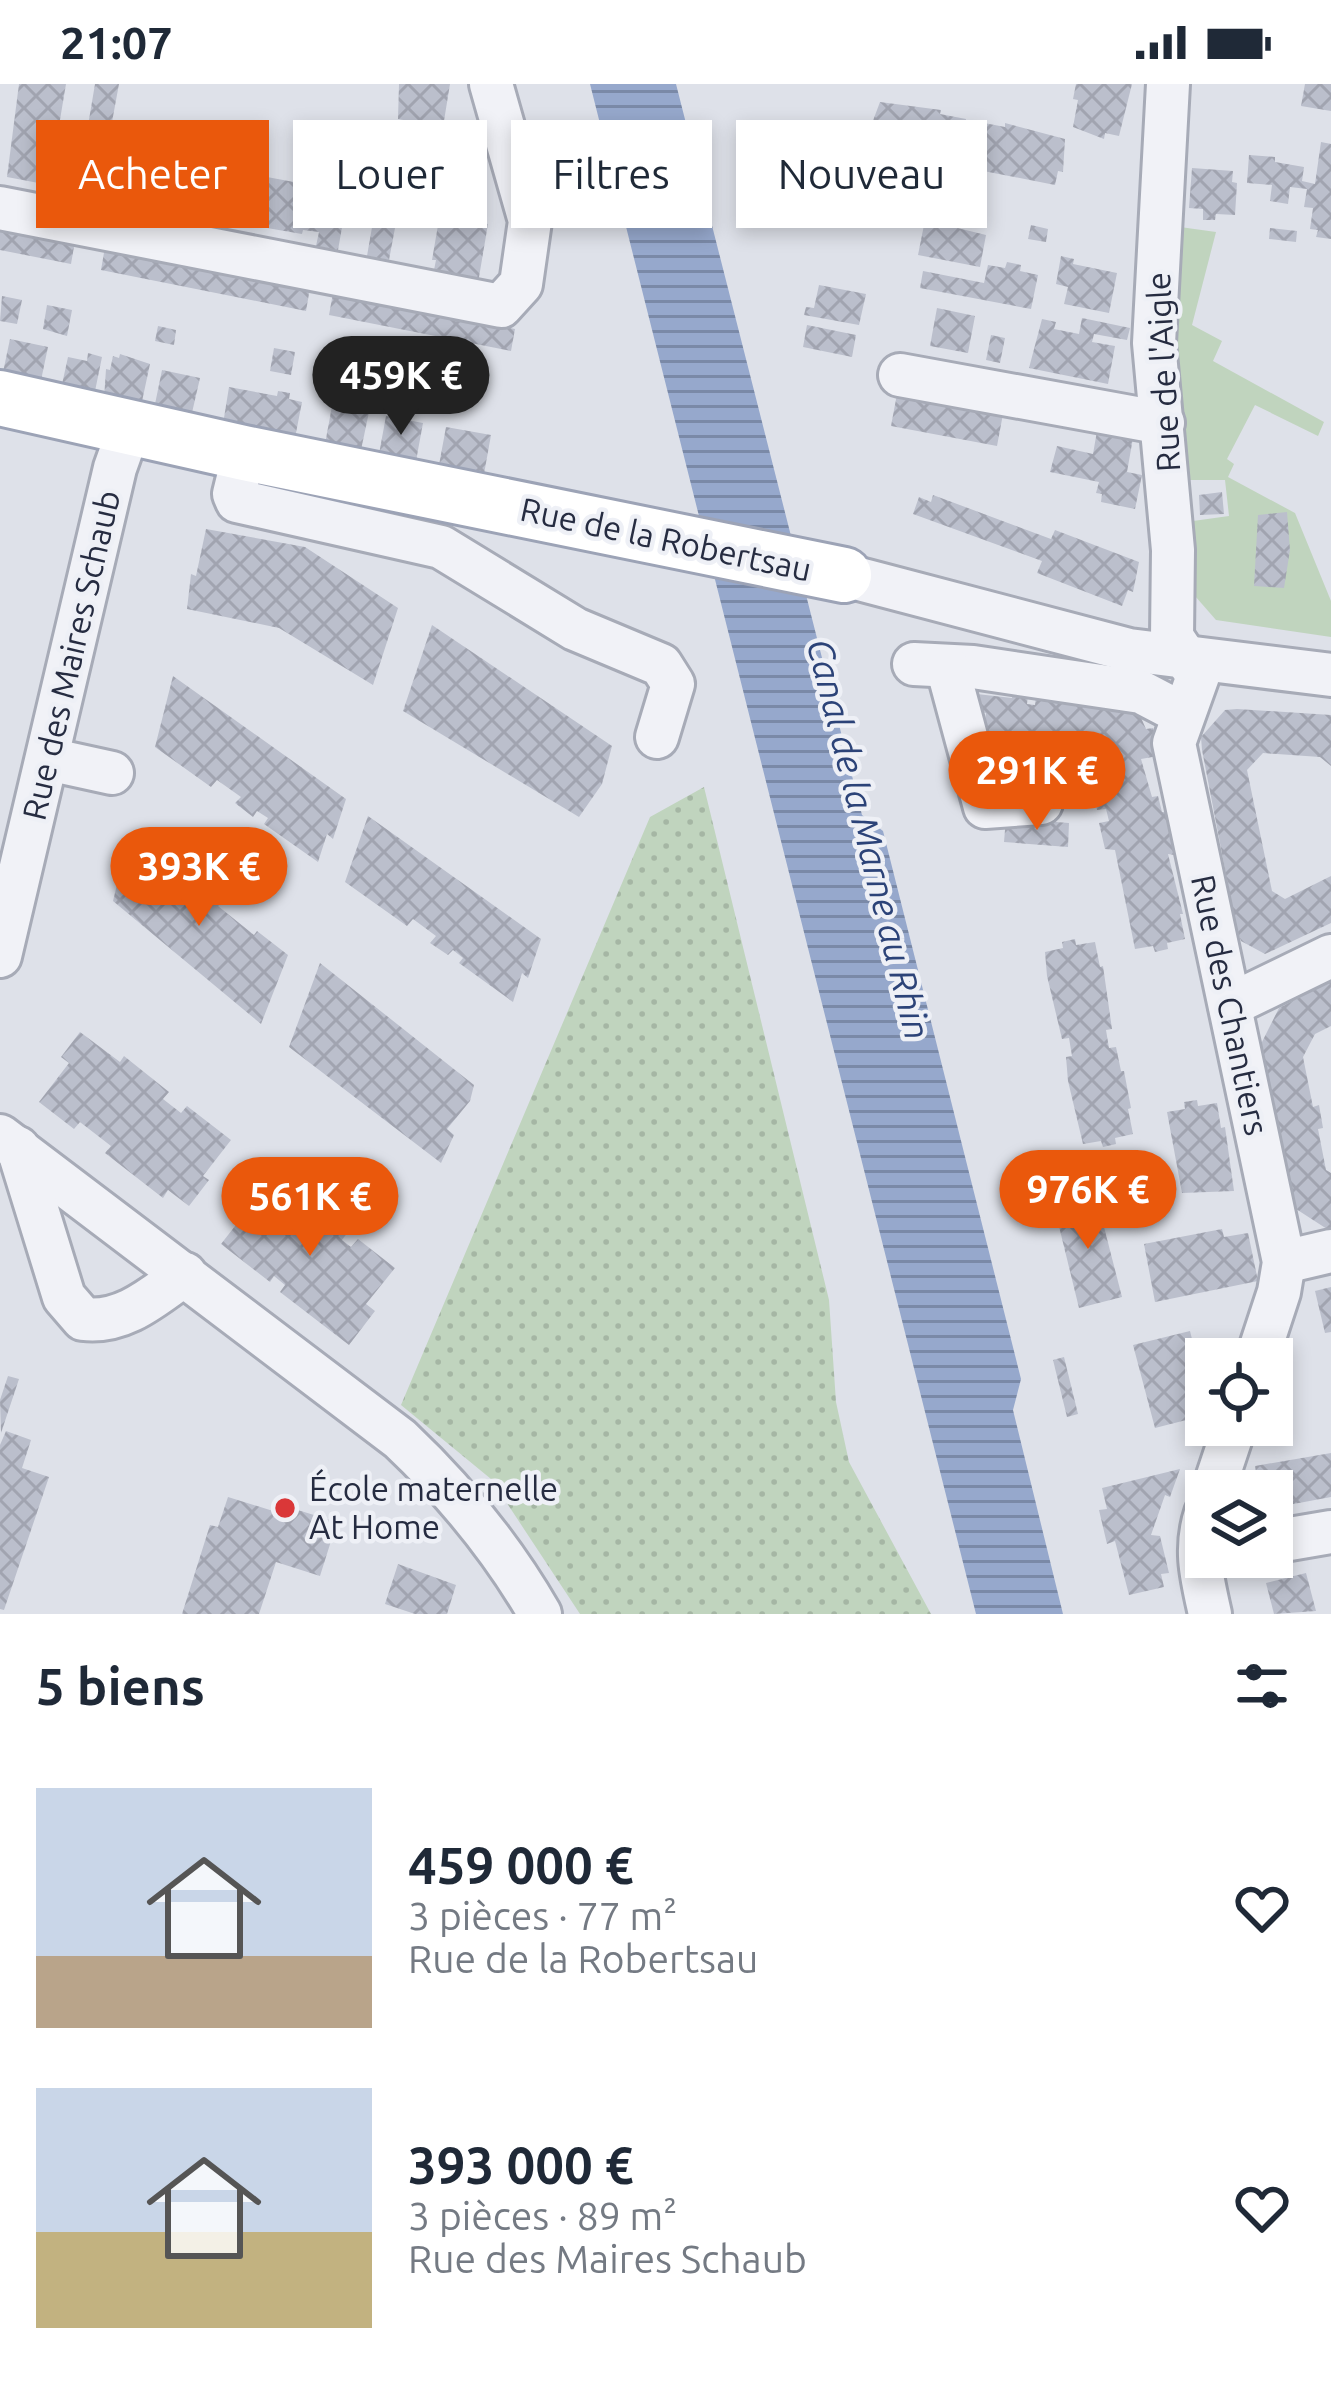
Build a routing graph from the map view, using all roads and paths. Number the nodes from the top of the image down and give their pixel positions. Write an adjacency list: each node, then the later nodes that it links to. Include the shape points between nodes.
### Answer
1 (491, 84): 3 (street, via 530,221 520,284 501,306)
2 (1168, 84): 6 (street, Rue de l'Aigle, via 1154,309)
3 (0, 208)
4 (900, 375): 6 (street)
5 (0, 398): 7 (main road, Rue de la Robertsau)
6 (1163, 423): 10 (street, Rue de l'Aigle, via 1172,637)
7 (130, 426): 8 (main road, Rue de la Robertsau); 15 (street, Rue des Maires Schaub)
8 (244, 453): 9 (main road, Rue de la Robertsau); 13 (street, via 237,501 441,548 575,629 662,665 673,684)
9 (844, 575): 10 (street, Rue de la Robertsau, via 1130,650)
10 (1185, 656): 11 (street, Rue de la Robertsau); 12 (street, Rue des Chantiers, via 1198,676)
11 (1331, 675)
12 (1183, 714): 16 (street, via 1141,692 931,665 986,807); 19 (street, Rue des Chantiers, via 1174,743)
13 (657, 737)
14 (112, 773): 15 (street)
15 (29, 787): 17 (street, Rue des Maires Schaub)
16 (1041, 803)
17 (0, 956)
18 (1331, 956): 19 (street)
19 (1230, 1005): 22 (street, Rue des Chantiers)
20 (9, 1142): 23 (street); 23 (street, via 64,1297 82,1318 105,1322)
21 (1331, 1251): 22 (street)
22 (1284, 1262): 24 (street, Rue des Chantiers)
23 (184, 1274): 28 (street, via 447,1483 512,1564)
24 (1264, 1338)
25 (1331, 1532): 26 (street)
26 (1293, 1538)
27 (1205, 1578): 29 (street)
28 (540, 1614)
29 (1210, 1614)

